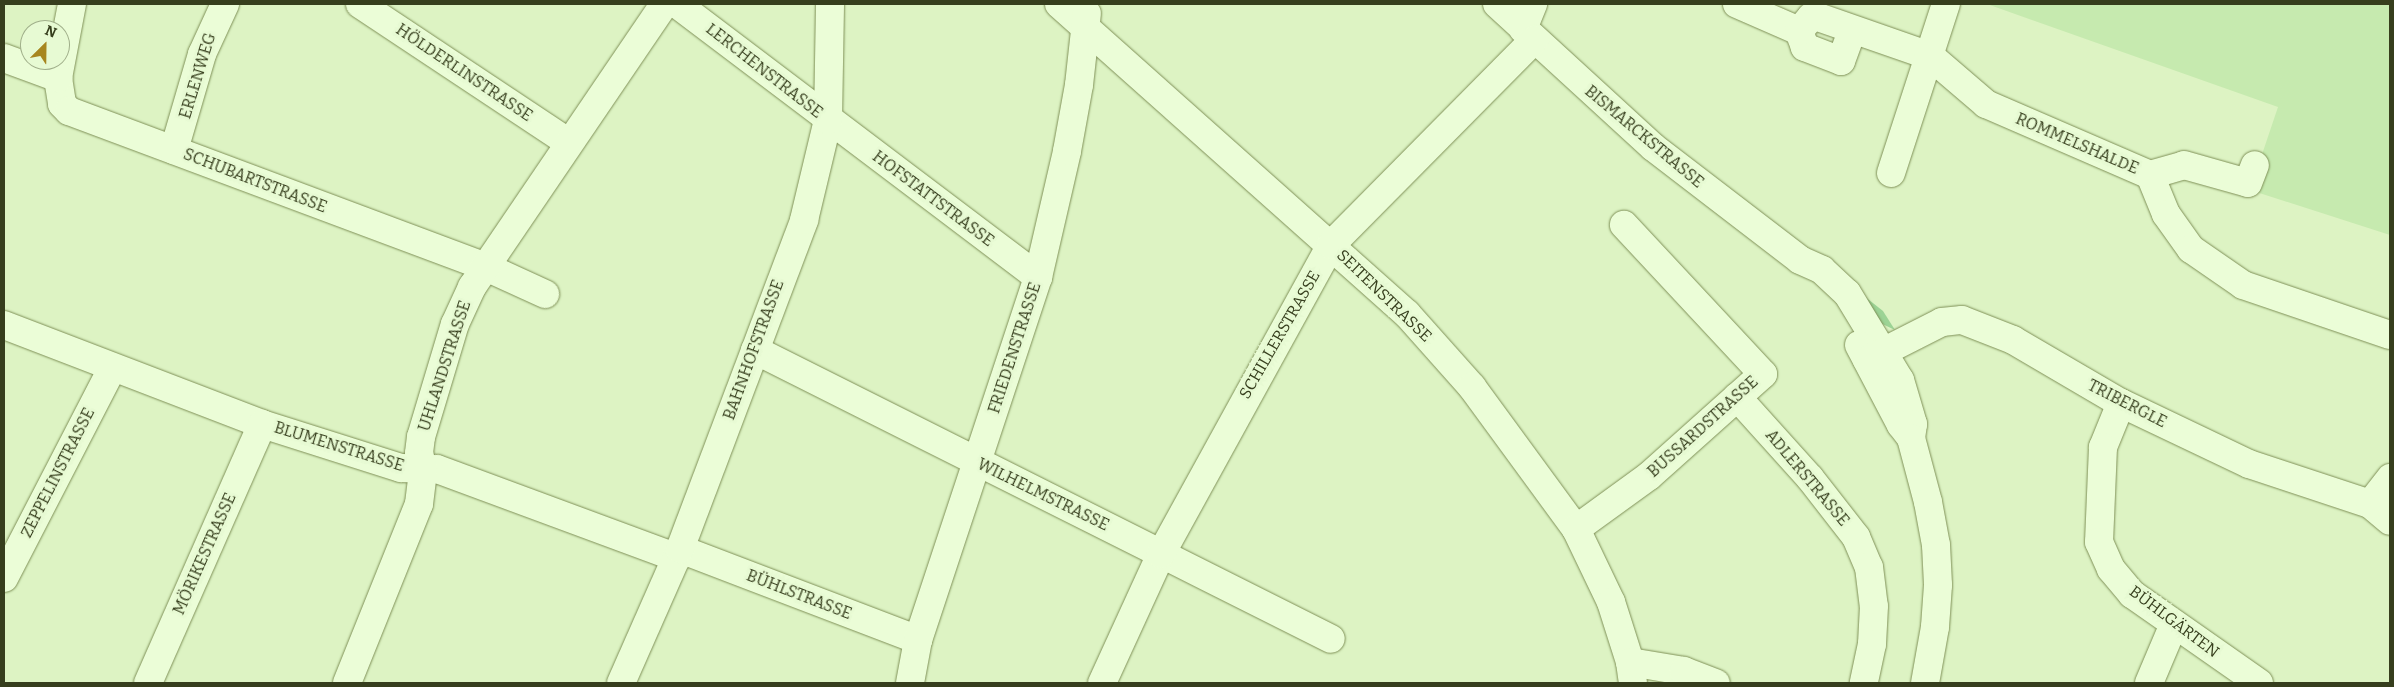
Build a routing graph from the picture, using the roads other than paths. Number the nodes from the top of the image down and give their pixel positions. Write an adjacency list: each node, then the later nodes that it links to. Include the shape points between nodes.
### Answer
1 (72, 4): 16 (street, SCHUBARTSTRASSE)
2 (225, 4): 19 (street, ERLENWEG, via 202,54)
3 (360, 4): 18 (street, HÖLDERLINSTRASSE)
4 (664, 4): 18 (street, UHLANDSTRASSE)
5 (677, 4): 17 (street, LERCHENSTRASSE)
6 (830, 4): 17 (street, BAHNHOFSTRASSE)
7 (1059, 4): 12 (street, SEITENSTRASSE)
8 (1497, 4): 13 (street, BISMARCKSTRASSE)
9 (1533, 4): 13 (street, SCHILLERSTRASSE)
10 (1737, 4): 14 (street, ROMMELSHALDE, via 1799,31 1811,17)
11 (1946, 4): 14 (street)
12 (1086, 14): 24 (street, SEITENSTRASSE); 26 (street, FRIEDENSTRASSE, via 1067,151)
13 (1529, 34): 24 (street, SCHILLERSTRASSE); 31 (street, BISMARCKSTRASSE, via 1653,147 1800,260 1808,278)
14 (1930, 56): 21 (street); 22 (street, ROMMELSHALDE, via 1986,104)
15 (4, 58): 16 (street)
16 (58, 78): 19 (street, SCHUBARTSTRASSE, via 62,104 68,111)
17 (828, 120): 26 (street, HOFSTATTSTRASSE); 30 (street, BAHNHOFSTRASSE, via 804,220)
18 (569, 143): 25 (street, UHLANDSTRASSE)
19 (174, 150): 25 (street, SCHUBARTSTRASSE)
20 (2255, 165): 22 (street, via 2248,183 2184,165)
21 (1891, 173)
22 (2150, 175): 29 (street, ROMMELSHALDE, via 2166,214 2190,249 2243,285)
23 (1624, 225): 33 (street, BUSSARDSTRASSE, via 1763,374)
24 (1331, 245): 41 (street, SEITENSTRASSE, via 1407,314 1472,387); 43 (street, SCHILLERSTRASSE)
25 (486, 267): 27 (street, SCHUBARTSTRASSE); 37 (street, UHLANDSTRASSE, via 472,287 455,324 421,437 419,453)
26 (1038, 277): 36 (street, FRIEDENSTRASSE)
27 (545, 294)
28 (4, 325): 32 (street, BLUMENSTRASSE)
29 (2390, 334)
30 (755, 350): 36 (street, WILHELMSTRASSE); 42 (street, BAHNHOFSTRASSE)
31 (1876, 355): 34 (street, TRIBERGLE, via 1942,322 1962,320 2013,340); 56 (street, BISMARCKSTRASSE, via 1901,425 1911,438 1936,544 1936,627)
32 (112, 369): 35 (street, BLUMENSTRASSE); 44 (street, ZEPPELINSTRASSE)
33 (1737, 397): 41 (street, BUSSARDSTRASSE, via 1649,476); 55 (street, ADLERSTRASSE, via 1827,498 1856,537 1869,567 1874,606 1872,644)
34 (2121, 404): 39 (street, TRIBERGLE, via 2249,464); 45 (street, BÜHLGÄRTEN, via 2103,447 2100,542 2111,569 2132,594)
35 (262, 424): 37 (street, BLUMENSTRASSE, via 401,468); 50 (street, MÖRIKESTRASSE)
36 (979, 463): 43 (street, WILHELMSTRASSE); 47 (street, FRIEDENSTRASSE)
37 (423, 469): 42 (street, BLUMENSTRASSE, via 437,469); 51 (street, UHLANDSTRASSE, via 419,504)
38 (2390, 478): 39 (street)
39 (2370, 504): 40 (street, TRIBERGLE)
40 (2390, 521)
41 (1576, 529): 48 (street, SEITENSTRASSE, via 1611,602)
42 (678, 554): 47 (street, BÜHLSTRASSE); 49 (street, BAHNHOFSTRASSE)
43 (1161, 554): 46 (street, WILHELMSTRASSE); 53 (street, SCHILLERSTRASSE)
44 (4, 578)
45 (2174, 624): 57 (street); 58 (street, BÜHLGÄRTEN)
46 (1331, 639)
47 (918, 640): 52 (street, FRIEDENSTRASSE)
48 (1631, 673): 54 (street, via 1684,671)
49 (625, 681)
50 (148, 683)
51 (347, 683)
52 (910, 683)
53 (1102, 683)
54 (1716, 683)
55 (1864, 683)
56 (1925, 683)
57 (2149, 683)
58 (2259, 683)

